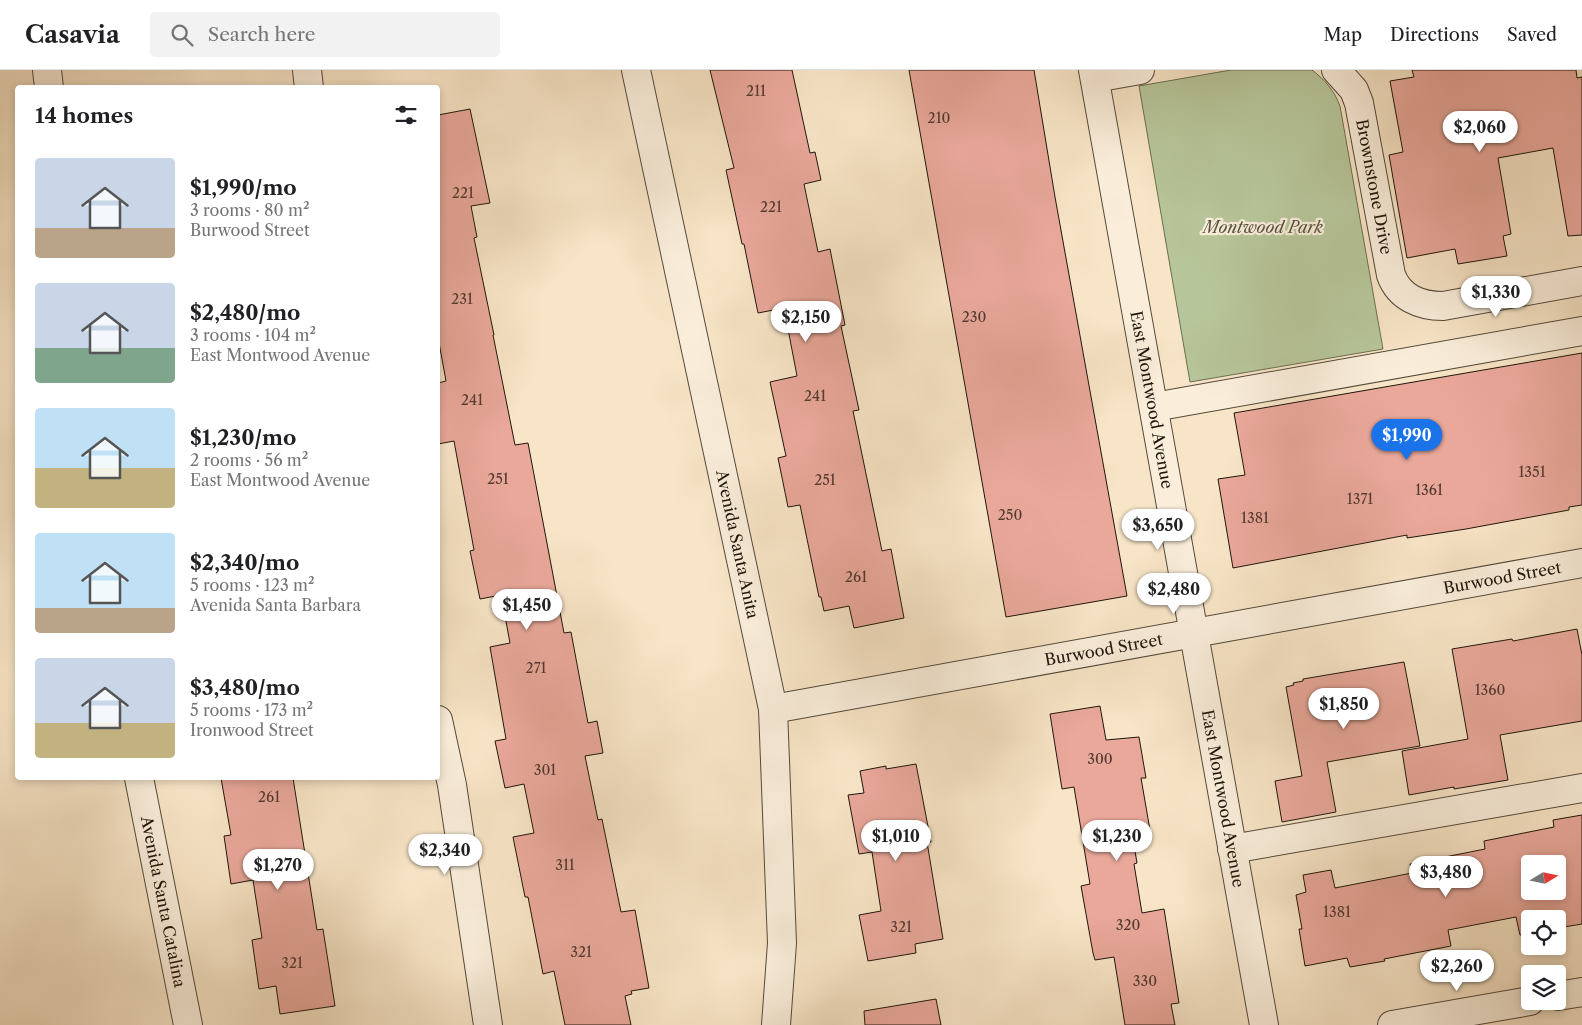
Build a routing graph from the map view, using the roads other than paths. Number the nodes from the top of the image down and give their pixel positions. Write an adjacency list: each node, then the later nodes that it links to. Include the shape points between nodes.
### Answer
1 (48, 70): 7 (street)
2 (307, 70): 8 (street)
3 (636, 70): 14 (street, Avenida Santa Anita)
4 (1140, 70): 6 (street)
5 (1336, 70): 9 (street, Brownstone Drive, via 1354,90 1359,103 1394,282 1402,292 1422,304 1443,306)
6 (1094, 74): 11 (street, East Montwood Avenue)
7 (49, 85)
8 (310, 85)
9 (1582, 281)
10 (1582, 331): 11 (street)
11 (1154, 407): 13 (street, East Montwood Avenue)
12 (1582, 563): 13 (street, Burwood Street)
13 (1194, 633): 14 (street, Burwood Street); 18 (street, East Montwood Avenue)
14 (773, 709): 24 (street, Avenida Santa Anita, via 782,943)
15 (440, 729): 23 (street, via 452,785)
16 (139, 780): 22 (street, Avenida Santa Catalina)
17 (1582, 788): 18 (street)
18 (1232, 849): 25 (street, East Montwood Avenue)
19 (1582, 992): 20 (street)
20 (1566, 995)
21 (1521, 1003): 26 (street)
22 (188, 1025)
23 (488, 1025)
24 (776, 1025)
25 (1264, 1025)
26 (1392, 1025)

